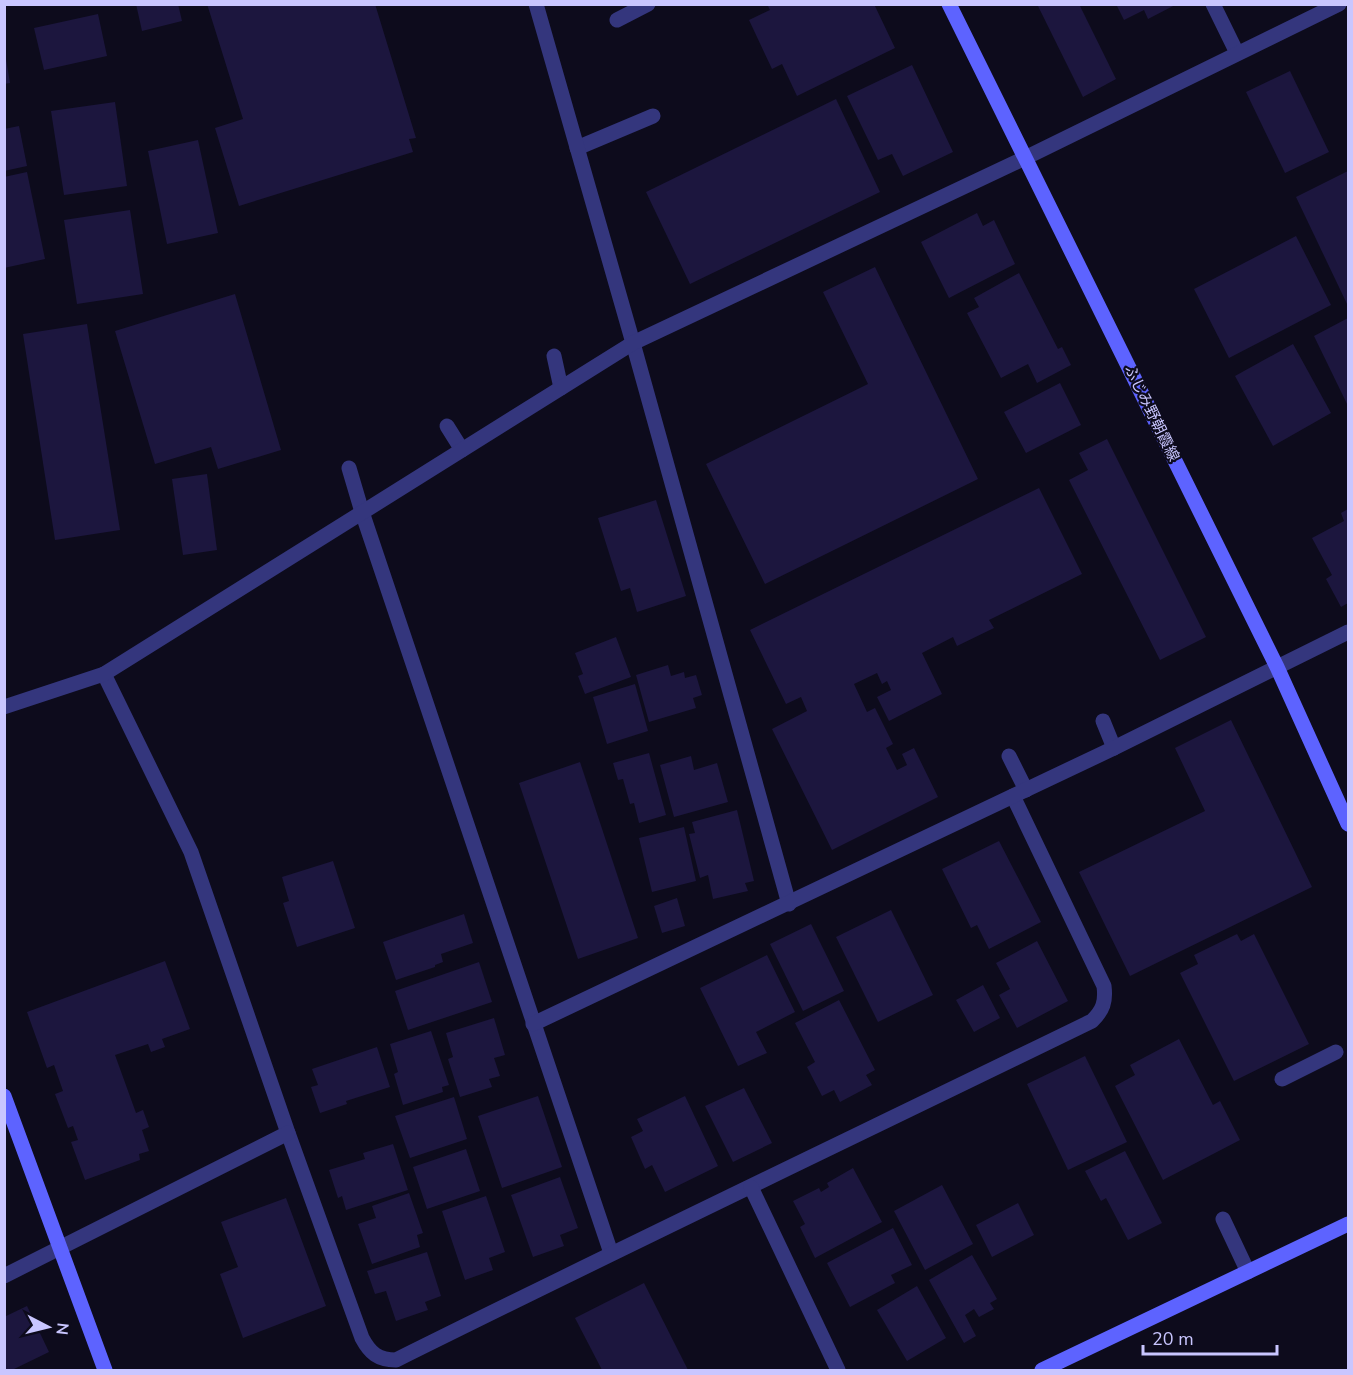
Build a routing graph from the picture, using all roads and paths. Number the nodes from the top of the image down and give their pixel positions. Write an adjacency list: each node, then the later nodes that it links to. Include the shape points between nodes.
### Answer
1 (536, 4): 9 (street)
2 (648, 4): 6 (street)
3 (949, 4): 10 (main road, ふじみ野朝霞線)
4 (1213, 4): 7 (street)
5 (1339, 4): 7 (street)
6 (617, 20)
7 (1237, 53): 10 (street)
8 (653, 116): 9 (street)
9 (577, 148): 11 (street)
10 (1025, 158): 11 (street); 19 (main road, ふじみ野朝霞線)
11 (633, 343): 13 (street); 27 (street)
12 (554, 356): 13 (street)
13 (561, 388): 15 (street)
14 (447, 426): 15 (street)
15 (462, 450): 17 (street)
16 (349, 468): 17 (street)
17 (362, 512): 20 (street); 28 (street)
18 (1348, 632): 19 (street)
19 (1277, 666): 23 (street); 26 (main road, ふじみ野朝霞線)
20 (104, 674): 21 (street); 32 (street, via 191,852)
21 (4, 707)
22 (1103, 721): 23 (street)
23 (1113, 748): 25 (street)
24 (1009, 756): 25 (street)
25 (1020, 793): 27 (street); 33 (street, via 1104,986 1106,1000 1101,1012 1092,1021)
26 (1348, 824)
27 (789, 904): 28 (street)
28 (533, 1024): 37 (street)
29 (1336, 1052): 30 (street)
30 (1282, 1079)
31 (4, 1096): 36 (main road)
32 (288, 1133): 36 (street); 37 (street, via 362,1338 377,1357 396,1360)
33 (751, 1187): 37 (street); 41 (street)
34 (1223, 1219): 38 (street)
35 (1348, 1224): 38 (main road)
36 (61, 1248): 39 (street); 40 (main road)
37 (611, 1253)
38 (1248, 1272): 42 (main road)
39 (4, 1276)
40 (105, 1371)
41 (838, 1371)
42 (1042, 1371)

